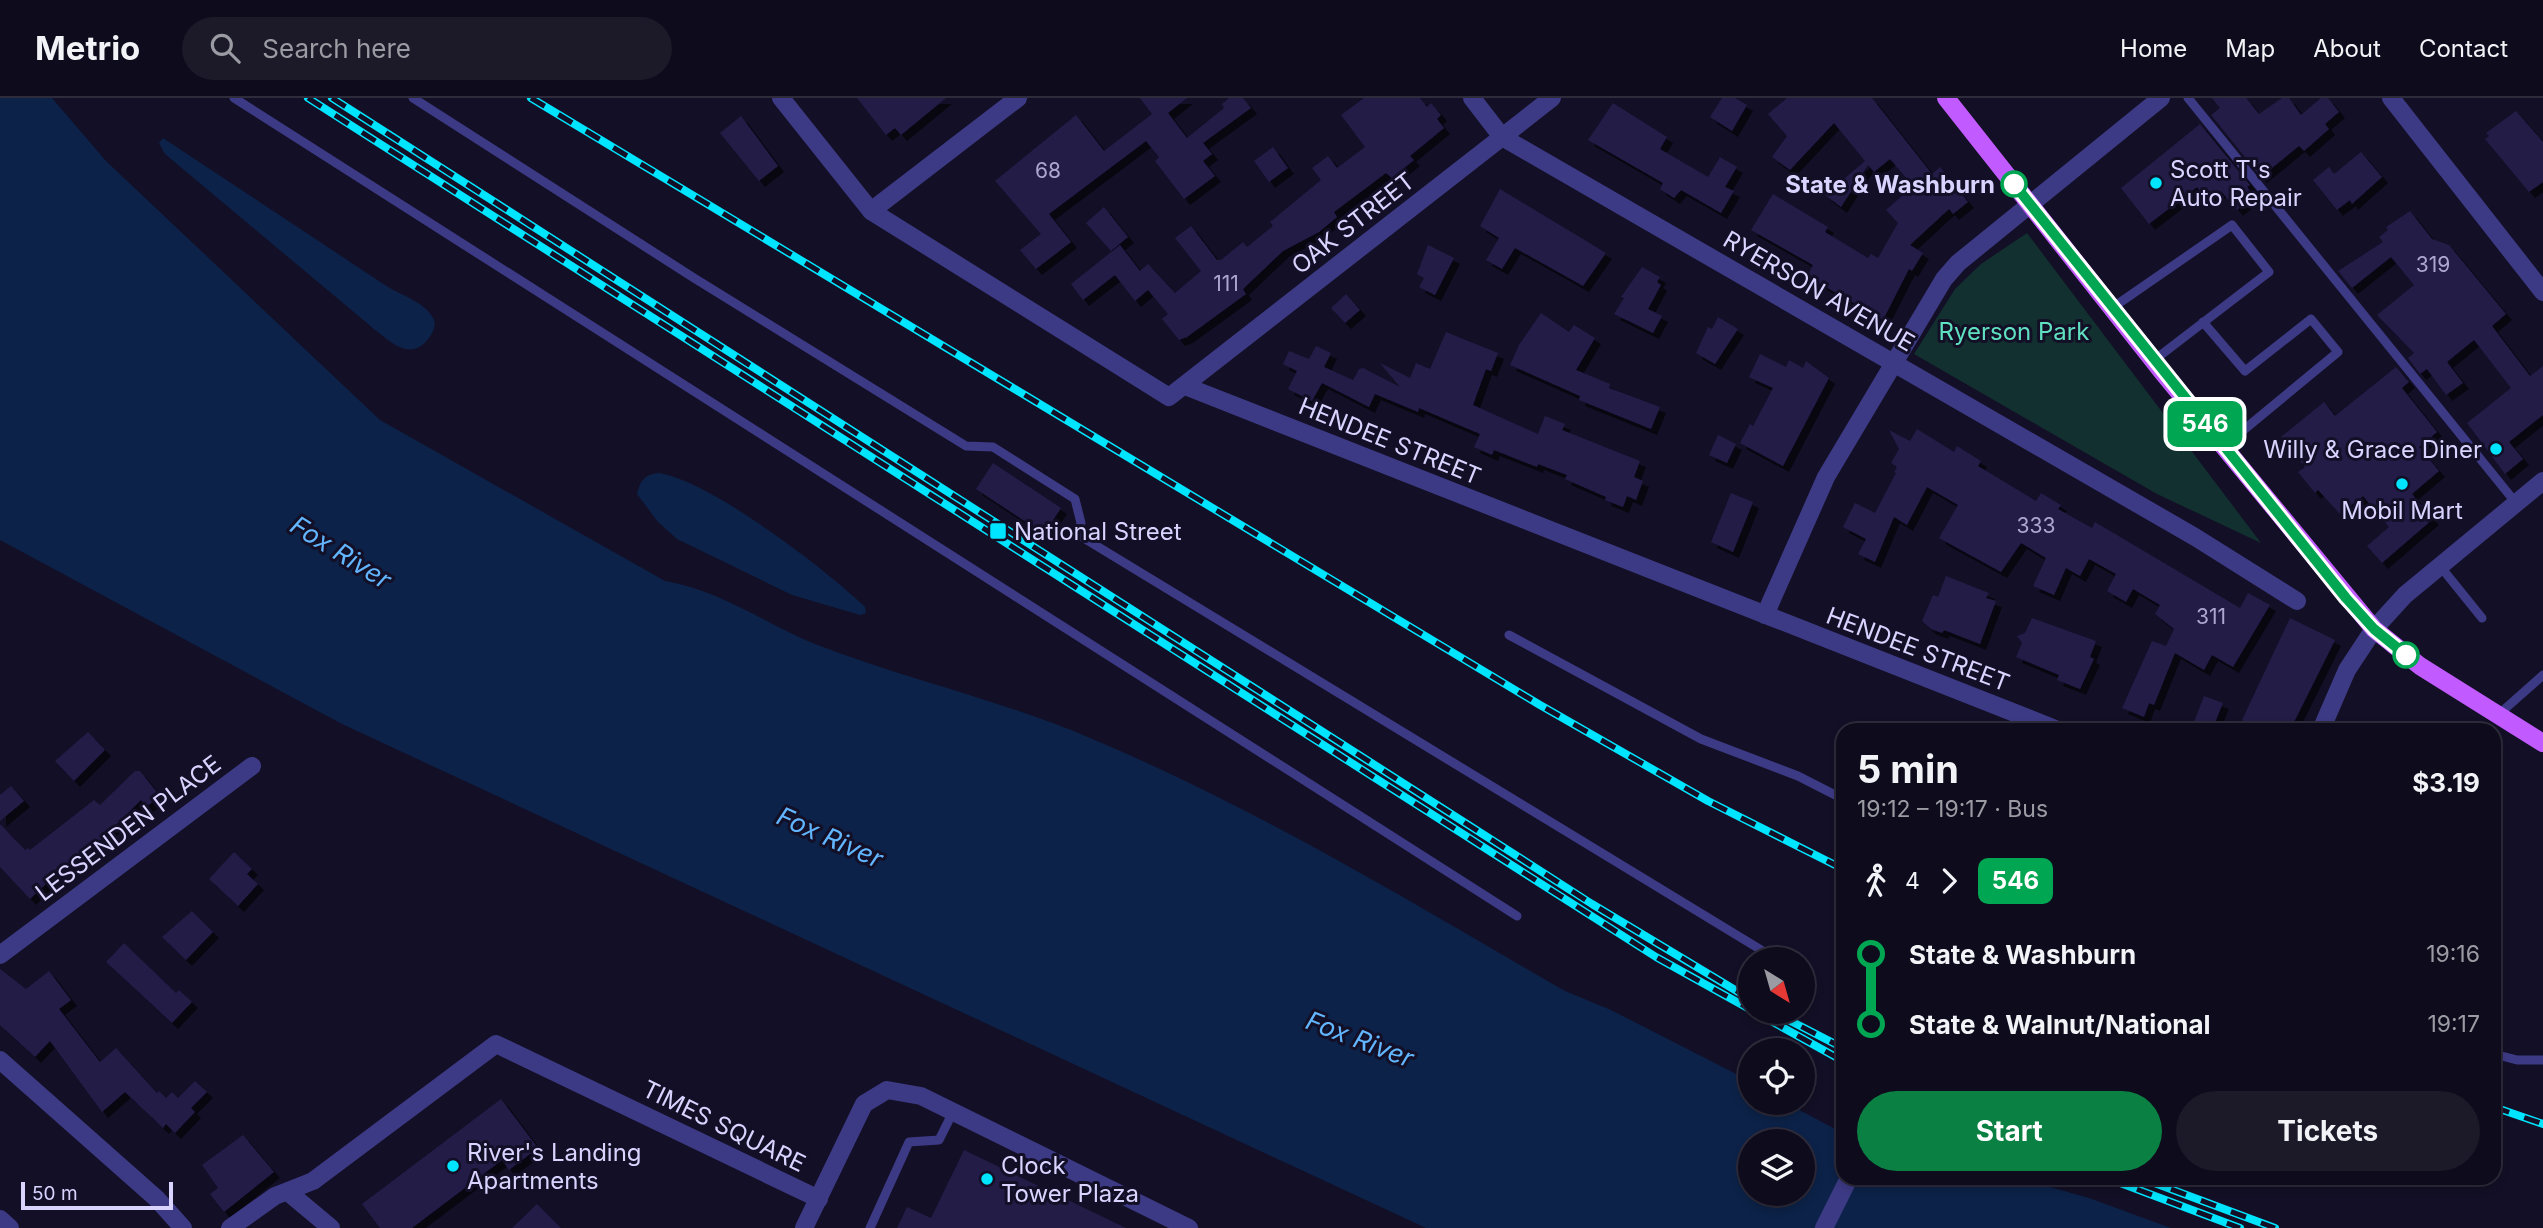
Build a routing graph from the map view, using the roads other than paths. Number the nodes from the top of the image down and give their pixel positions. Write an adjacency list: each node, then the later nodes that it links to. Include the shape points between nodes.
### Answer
1 (234, 98): 36 (lane)
2 (413, 98): 37 (lane, via 966,446 993,447 1074,499 1081,523 1077,534)
3 (780, 98): 13 (street, HENDEE STREET)
4 (1018, 98): 13 (street)
5 (1472, 98): 11 (street, RYERSON AVENUE)
6 (1552, 98): 11 (street, OAK STREET)
7 (1946, 98): 12 (main road)
8 (2161, 98): 12 (street)
9 (2188, 98): 22 (lane)
10 (2391, 98): 14 (street)
11 (1502, 137): 18 (street, RYERSON AVENUE); 19 (street, OAK STREET)
12 (2031, 207): 15 (main road); 18 (street, via 1958,263)
13 (871, 211): 19 (street, HENDEE STREET, via 1169,397)
14 (2543, 292)
15 (2112, 308): 16 (lane, via 2232,225 2269,271); 17 (main road)
16 (2203, 322): 17 (lane); 20 (lane, via 2245,371 2311,319 2338,352)
17 (2153, 361): 20 (main road)
18 (1894, 362): 24 (street, RYERSON AVENUE, via 2196,537); 25 (street, via 1826,477)
19 (1185, 386): 25 (street, HENDEE STREET)
20 (2223, 447): 27 (main road)
21 (2543, 481): 22 (street)
22 (2516, 503): 23 (street)
23 (2440, 566): 26 (lane); 27 (street)
24 (2297, 601)
25 (1765, 615): 31 (street, HENDEE STREET)
26 (2482, 618)
27 (2374, 629): 30 (main road, via 2420,666); 32 (street, via 2347,670)
28 (1509, 635): 35 (lane, via 1701,739)
29 (2543, 675): 30 (lane)
30 (2498, 715): 33 (main road)
31 (2040, 723)
32 (2324, 723)
33 (2543, 743)
34 (252, 765): 38 (street, LESSENDEN PLACE)
35 (1836, 795)
36 (1517, 916)
37 (1756, 947)
38 (0, 955)
39 (2501, 1056): 41 (lane)
40 (0, 1060): 48 (street, via 157,1199)
41 (2543, 1060)
42 (953, 1112): 45 (street, TIMES SQUARE, via 921,1096 887,1090 864,1104); 52 (lane, via 939,1140 909,1142); 53 (street, TIMES SQUARE)
43 (1846, 1185): 54 (street)
44 (288, 1192): 45 (street, TIMES SQUARE, via 313,1181 496,1044); 49 (street); 50 (street)
45 (819, 1199): 51 (street)
46 (0, 1219): 47 (street)
47 (10, 1228)
48 (183, 1228)
49 (230, 1228)
50 (331, 1228)
51 (804, 1228)
52 (870, 1228)
53 (1189, 1228)
54 (1824, 1228)

